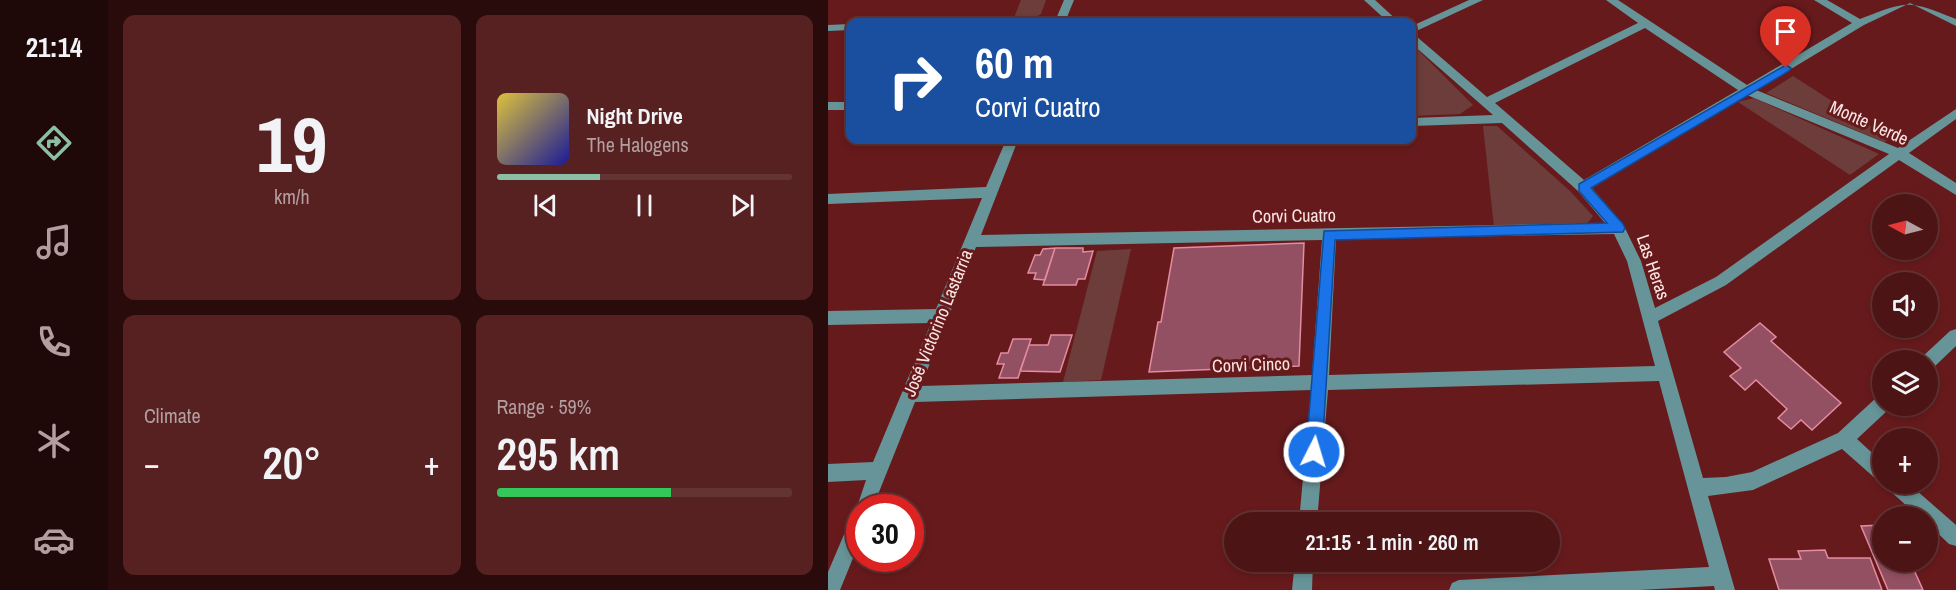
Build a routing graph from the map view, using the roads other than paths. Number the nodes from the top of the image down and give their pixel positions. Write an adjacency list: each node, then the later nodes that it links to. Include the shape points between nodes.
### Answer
1 (1069, 0): 8 (street)
2 (1369, 0): 9 (street)
3 (1478, 0): 15 (street)
4 (1611, 0): 10 (street, Monte Verde)
5 (1819, 0): 11 (street)
6 (1907, 0): 11 (street)
7 (1913, 0): 12 (street)
8 (1062, 18)
9 (1389, 18)
10 (1646, 23): 17 (street, Monte Verde); 18 (street)
11 (1860, 23): 17 (street)
12 (1956, 23)
13 (846, 27): 14 (street)
14 (828, 28)
15 (1416, 28)
16 (1416, 42): 18 (street, Las Heras)
17 (1749, 91): 25 (street, Monte Verde); 26 (street)
18 (1485, 104): 22 (street, Las Heras)
19 (828, 106): 20 (street)
20 (846, 106)
21 (1956, 113): 25 (street)
22 (1505, 120): 23 (street); 26 (street, Las Heras)
23 (1416, 122)
24 (1010, 144): 28 (street, José Victorino Lastarria)
25 (1898, 153): 27 (street, Monte Verde); 35 (street, via 1721,281)
26 (1583, 187): 30 (street, Las Heras)
27 (1956, 190)
28 (991, 192): 29 (street); 32 (street, José Victorino Lastarria)
29 (828, 199)
30 (1618, 228): 31 (street, Corvi Cuatro); 35 (street, Las Heras, via 1634,261)
31 (1329, 235): 32 (street, Corvi Cuatro); 39 (street)
32 (971, 241): 33 (street, José Victorino Lastarria)
33 (941, 316): 34 (street); 40 (street, José Victorino Lastarria)
34 (828, 318)
35 (1650, 318): 38 (street, Las Heras)
36 (1956, 336): 37 (street)
37 (1938, 353)
38 (1666, 373): 39 (street, Corvi Cinco); 46 (street, Las Heras)
39 (1320, 382): 40 (street, Corvi Cinco); 49 (street)
40 (910, 394): 44 (street, José Victorino Lastarria)
41 (1872, 413): 42 (street)
42 (1844, 439): 43 (street); 46 (street, via 1753,482)
43 (1872, 464)
44 (878, 471): 45 (street); 47 (street, José Victorino Lastarria)
45 (828, 473)
46 (1698, 487): 53 (street, Las Heras)
47 (869, 494)
48 (1907, 494): 50 (street)
49 (1309, 512)
50 (1956, 537)
51 (846, 551): 54 (street)
52 (1303, 572): 55 (street)
53 (1723, 583): 56 (street)
54 (830, 590)
55 (1302, 590)
56 (1459, 590)

